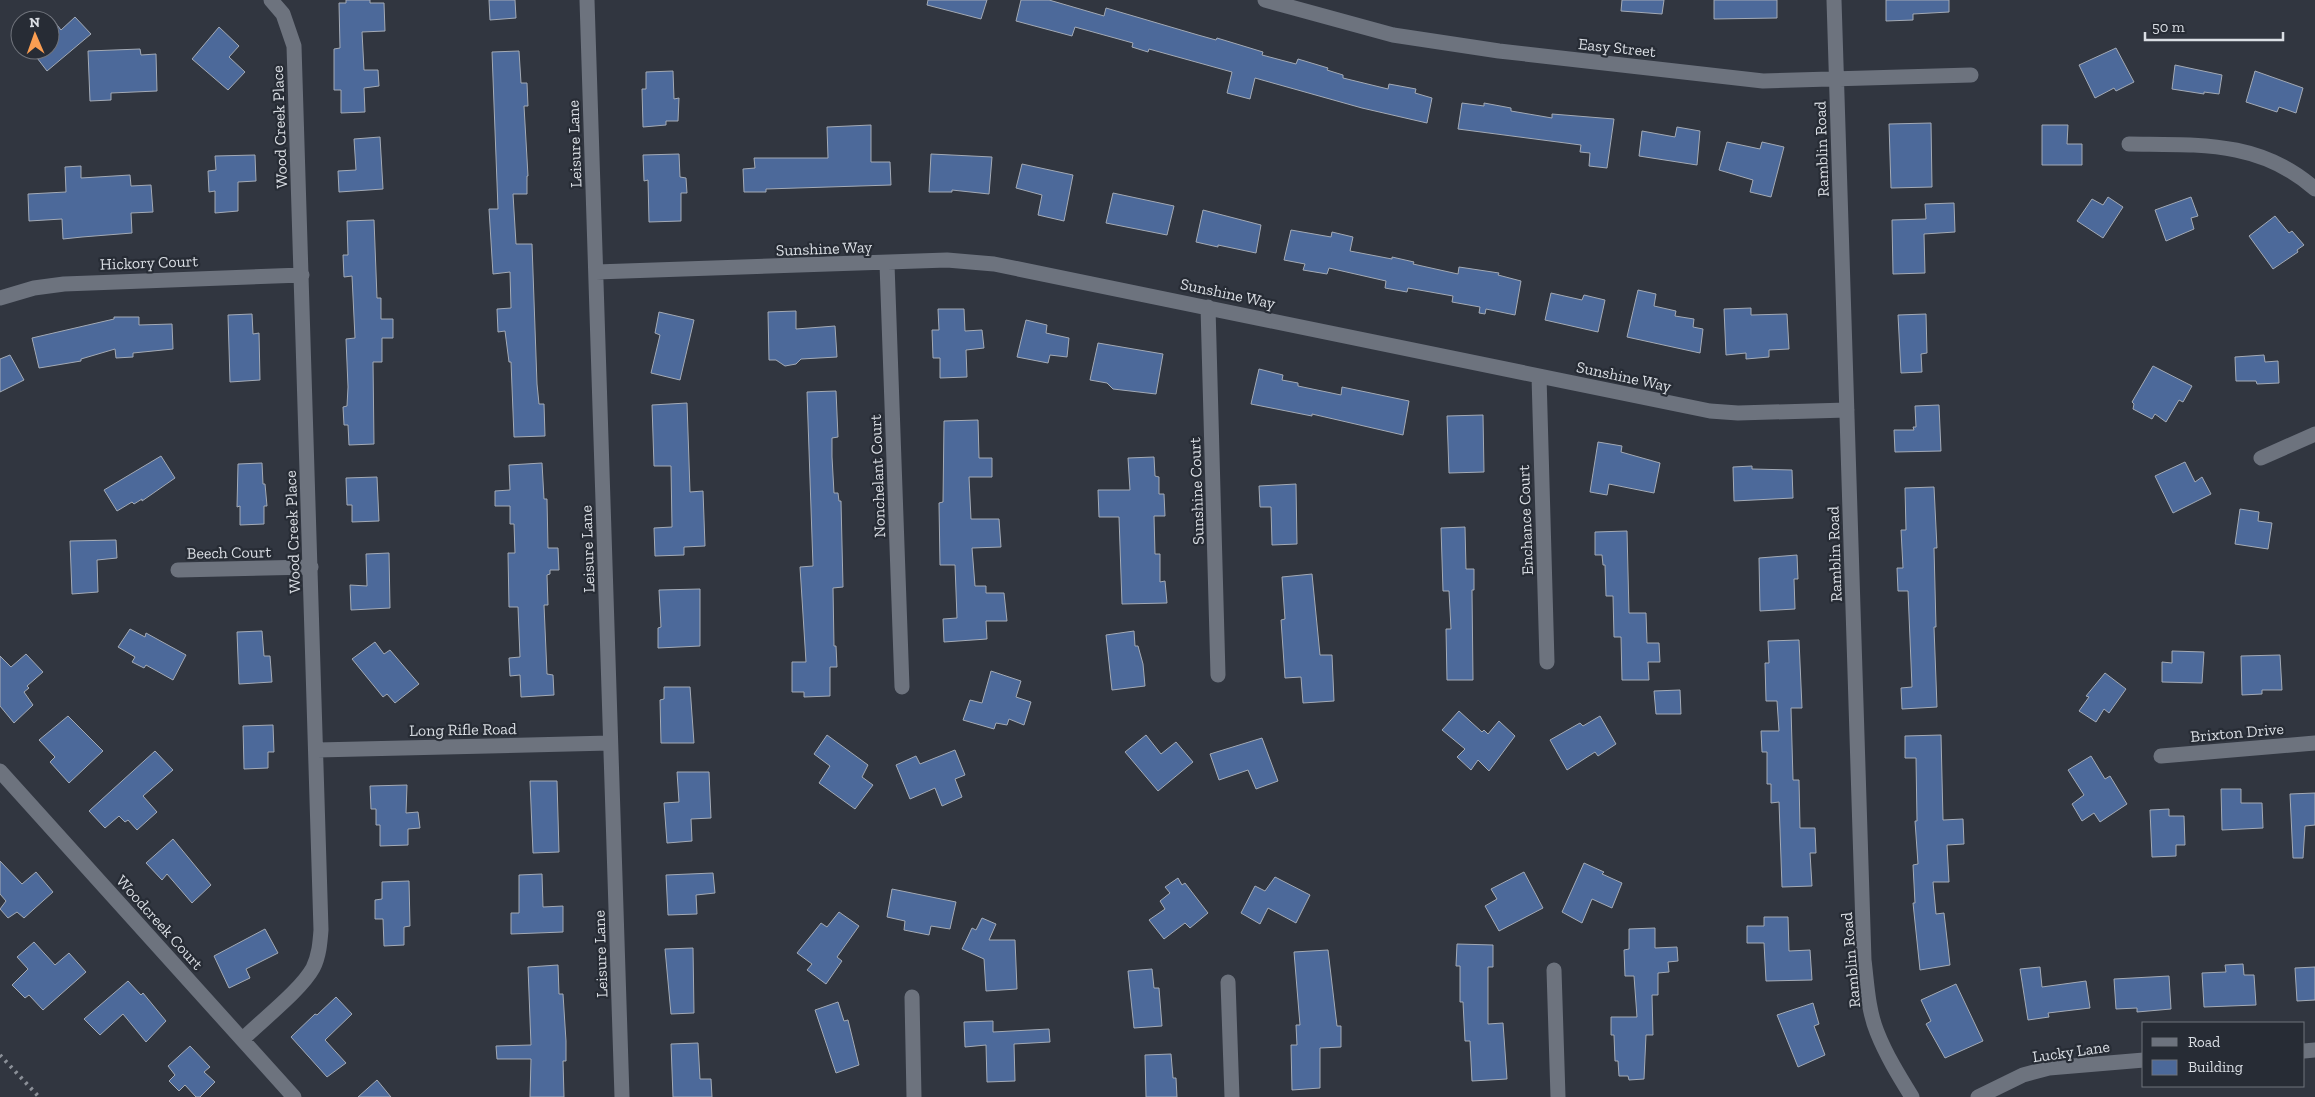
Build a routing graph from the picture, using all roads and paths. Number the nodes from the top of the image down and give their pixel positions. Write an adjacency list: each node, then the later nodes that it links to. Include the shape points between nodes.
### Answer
1 (271, 0): 11 (street, Wood Creek Place, via 283,14 294,46)
2 (587, 0): 10 (street, Leisure Lane)
3 (1264, 0): 6 (street, Easy Street, via 1393,35 1500,51 1763,81)
4 (1834, 0): 6 (street, Ramblin Road)
5 (1971, 75): 6 (street, Easy Street)
6 (1836, 78): 15 (street, Ramblin Road)
7 (2129, 144): 8 (street, via 2207,146 2251,152 2274,160)
8 (2315, 189)
9 (887, 264): 10 (street, Sunshine Way); 13 (street, Sunshine Way, via 948,260 994,264); 22 (street, Nonchelant Court)
10 (596, 272): 23 (street, Leisure Lane)
11 (302, 275): 12 (street, Hickory Court, via 64,284 34,288); 18 (street, Wood Creek Place)
12 (0, 298)
13 (1208, 307): 14 (street, Sunshine Way); 21 (street, Sunshine Court)
14 (1539, 376): 15 (street, Sunshine Way, via 1710,411); 20 (street, Enchance Court)
15 (1847, 410): 38 (street, Ramblin Road, via 1864,960 1869,1003 1877,1031 1889,1059)
16 (2315, 434): 17 (street)
17 (2261, 458)
18 (311, 567): 19 (street, Beech Court); 25 (street, Wood Creek Place)
19 (178, 570)
20 (1546, 662)
21 (1218, 675)
22 (902, 687)
23 (610, 743): 25 (street, Long Rifle Road); 34 (street, Leisure Lane)
24 (2315, 743): 26 (street, Brixton Drive)
25 (317, 750): 31 (street, Wood Creek Place, via 319,951 313,968 302,983)
26 (2161, 756)
27 (0, 772): 31 (street, Woodcreek Court)
28 (1554, 970): 37 (street)
29 (1228, 982): 36 (street)
30 (912, 997): 35 (street)
31 (243, 1039): 33 (street, Woodcreek Court)
32 (2142, 1060): 39 (street, Lucky Lane, via 2050,1068 2023,1075)
33 (294, 1097)
34 (622, 1097)
35 (914, 1097)
36 (1232, 1097)
37 (1558, 1097)
38 (1912, 1097)
39 (1978, 1097)

